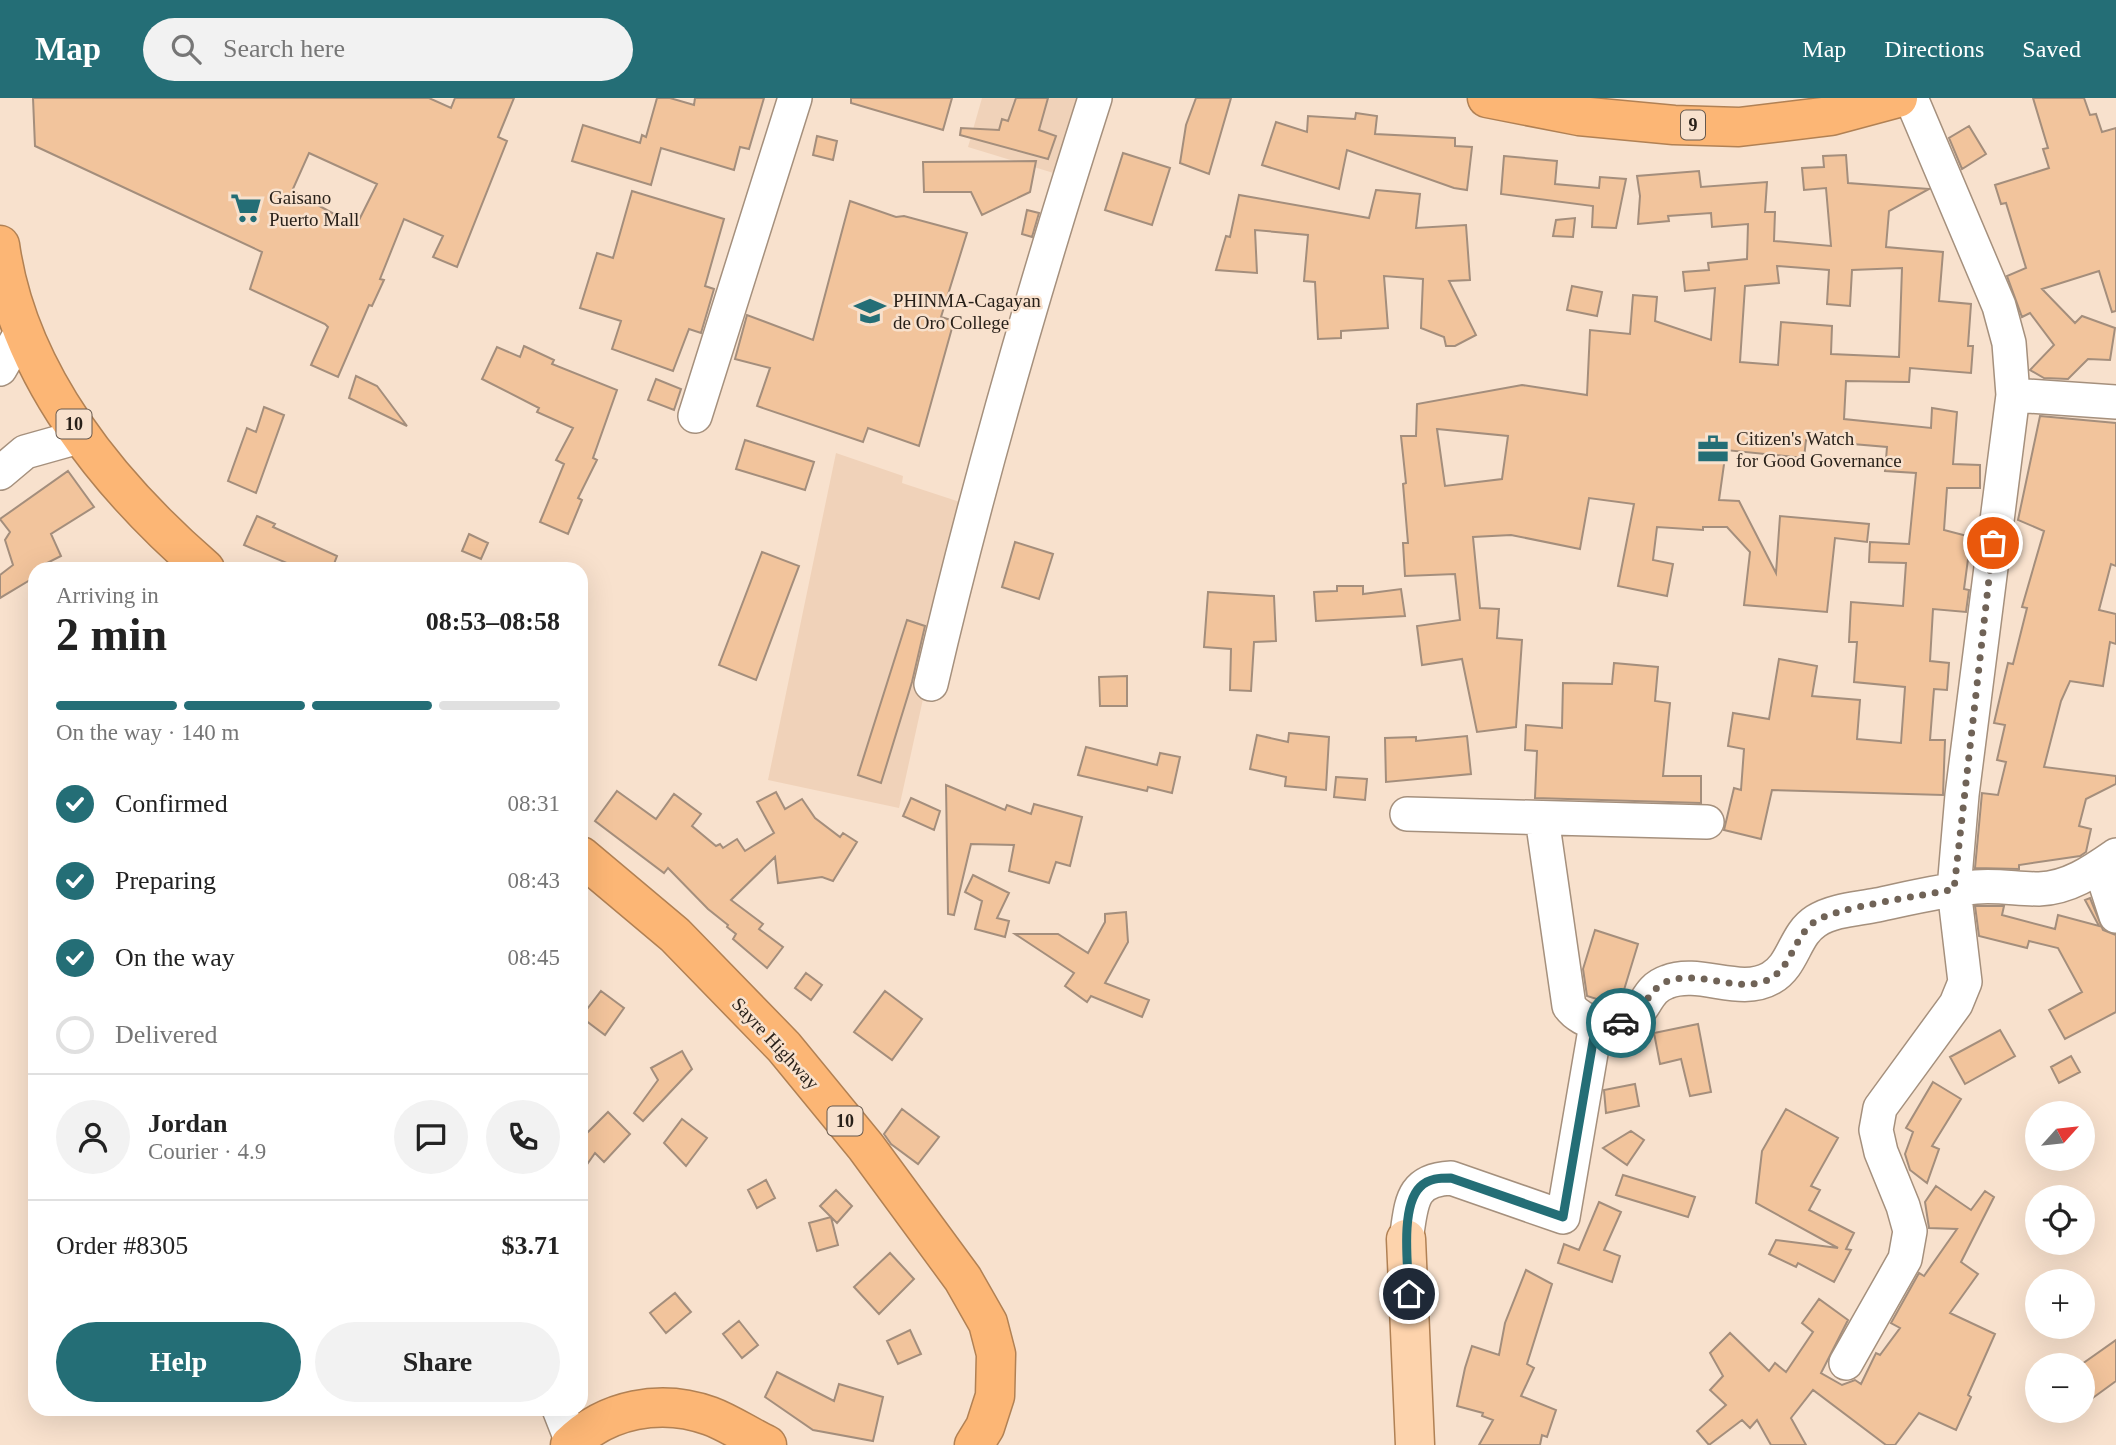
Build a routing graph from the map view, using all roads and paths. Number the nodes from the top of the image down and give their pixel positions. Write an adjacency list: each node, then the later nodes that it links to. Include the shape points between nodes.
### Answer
1 (795, 98): 12 (street)
2 (1095, 98): 16 (street, via 997,421)
3 (1486, 98): 6 (highway, 9, via 1579,116 1739,127)
4 (1898, 98): 6 (highway, 9)
5 (1911, 98): 10 (street, via 1999,306 2009,343)
6 (1831, 107)
7 (0, 245): 8 (highway, 10)
8 (22, 331): 9 (street); 13 (highway, 10, via 51,389)
9 (0, 369)
10 (2013, 395): 11 (street); 22 (street)
11 (2116, 402)
12 (695, 416)
13 (82, 436): 14 (street, via 25,453); 15 (highway, 10, via 142,510)
14 (0, 473)
15 (198, 562)
16 (931, 684)
17 (1407, 814): 18 (street)
18 (1542, 818): 19 (street); 24 (street, via 1569,1006)
19 (1707, 822)
20 (2110, 859): 22 (street, via 2059,886); 23 (street, via 2106,885)
21 (588, 862): 29 (highway, Sayre Highway / 10, via 675,935 784,1047 866,1147 963,1279 988,1324 996,1354 995,1396)
22 (1954, 889): 24 (street, via 1835,913 1805,929 1784,968 1772,978 1759,983 1687,977 1665,982 1652,990 1626,1022); 26 (street, via 1965,982 1956,1004 1880,1108 1876,1130 1910,1231 1905,1259)
23 (2116, 916)
24 (1596, 1024): 25 (street, via 1563,1217 1451,1178 1434,1179 1415,1195)
25 (1406, 1239): 30 (main road)
26 (1846, 1363)
27 (567, 1432): 28 (highway, via 612,1414 667,1408 710,1416)
28 (767, 1445)
29 (974, 1445)
30 (1415, 1445)

